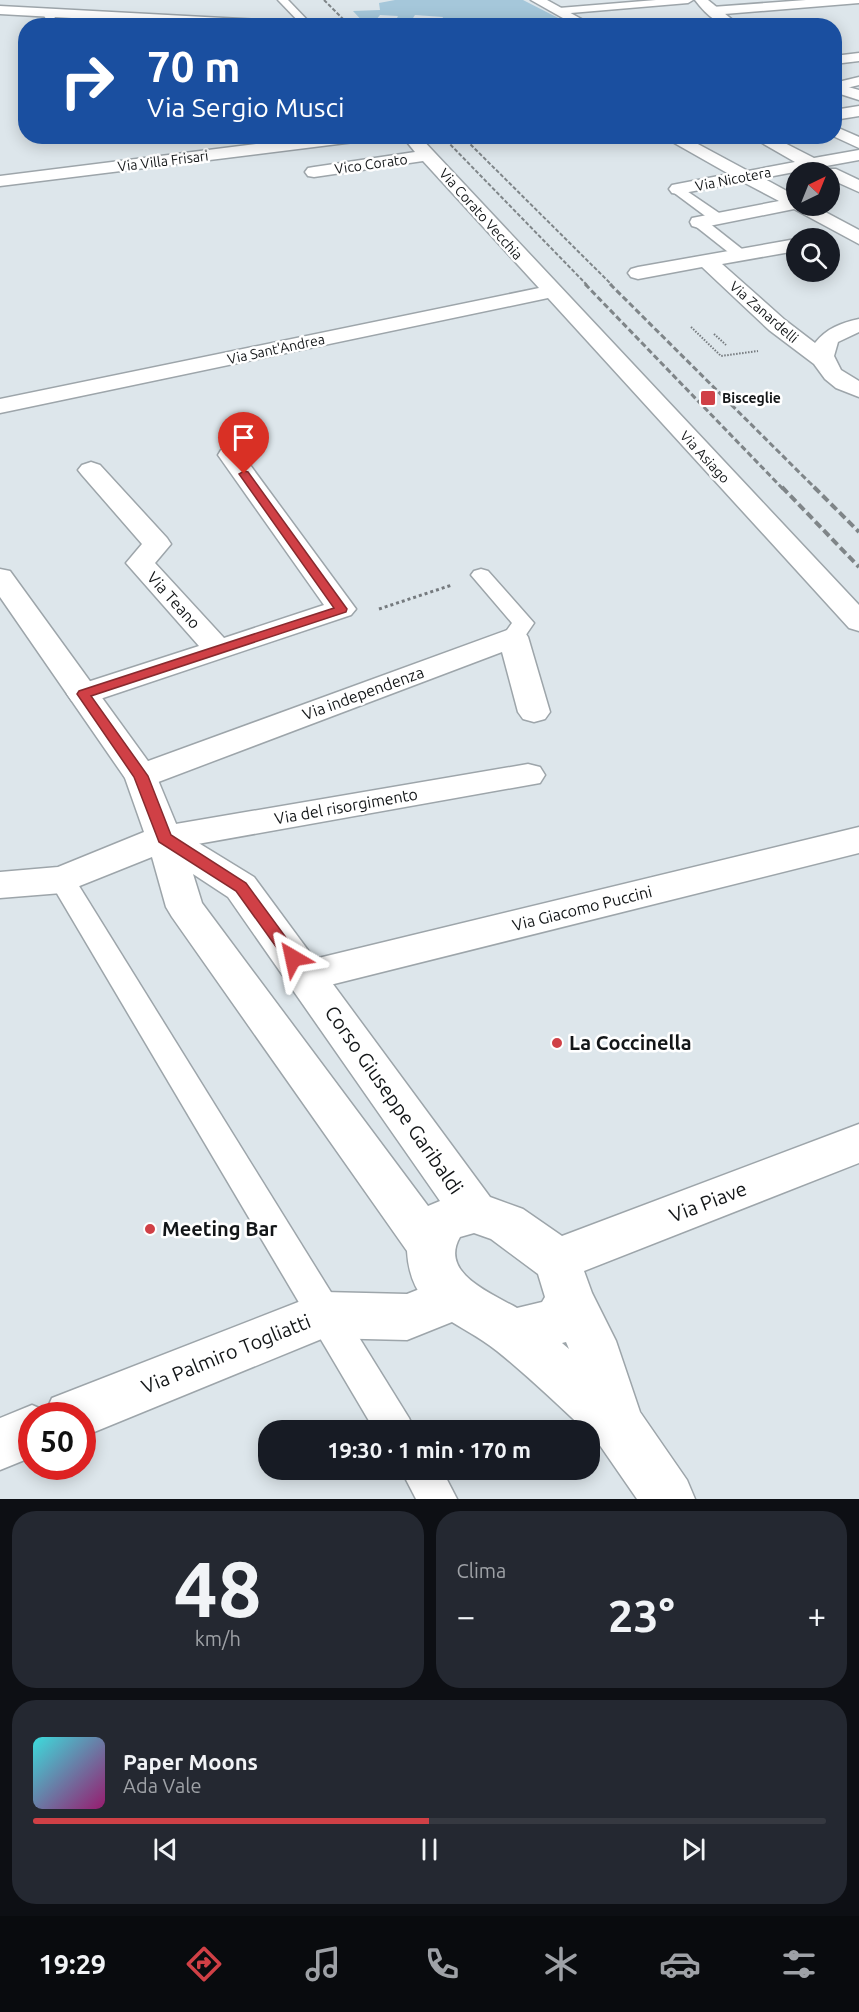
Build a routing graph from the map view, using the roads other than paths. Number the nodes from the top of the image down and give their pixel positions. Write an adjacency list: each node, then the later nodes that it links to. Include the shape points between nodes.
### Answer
1 (283, 0): 14 (lane)
2 (537, 0): 8 (street)
3 (688, 0): 8 (lane)
4 (701, 0): 9 (street)
5 (855, 0): 6 (street)
6 (824, 2): 9 (street); 11 (street)
7 (0, 10): 10 (street)
8 (559, 11): 15 (street)
9 (712, 11): 16 (street)
10 (47, 12): 12 (lane); 13 (street)
11 (850, 15)
12 (50, 18)
13 (154, 18)
14 (301, 18)
15 (573, 18)
16 (722, 18)
17 (859, 57): 18 (street)
18 (842, 59)
19 (859, 81): 20 (street)
20 (842, 85)
21 (842, 90): 22 (street)
22 (859, 95)
23 (859, 111): 24 (street)
24 (842, 114)
25 (842, 135): 26 (street)
26 (859, 143)
27 (296, 144): 39 (street, Via Villa Frisari)
28 (417, 144): 31 (street, Via Corato Vecchia)
29 (684, 144): 37 (street)
30 (773, 144): 33 (street)
31 (427, 155): 36 (street, Vico Corato); 53 (street, Via Corato Vecchia)
32 (859, 155): 34 (street, Via Nicotera)
33 (807, 162)
34 (822, 162)
35 (786, 169): 37 (street, Via Nicotera)
36 (314, 172)
37 (746, 176): 40 (street, Via Nicotera); 43 (street)
38 (840, 179): 41 (street)
39 (0, 181)
40 (678, 189): 46 (lane, Via Zanardelli)
41 (859, 189): 42 (street)
42 (840, 195)
43 (786, 198)
44 (786, 205): 46 (street)
45 (821, 216): 47 (street)
46 (708, 220): 50 (lane, Via Zanardelli)
47 (858, 235): 48 (street)
48 (840, 238)
49 (786, 247): 50 (street)
50 (742, 256): 51 (street)
51 (708, 262): 52 (street); 55 (street, Via Zanardelli, via 777,325)
52 (638, 273)
53 (552, 291): 57 (street, Via Sant'Andrea); 62 (street, Via Asiago)
54 (859, 325): 55 (street, via 832,335 823,346)
55 (822, 359): 56 (street, Via Zanardelli, via 833,375)
56 (859, 390)
57 (0, 406)
58 (230, 455): 64 (street, via 341,609)
59 (91, 470): 64 (street, Via Teano, via 157,544 140,563)
60 (481, 575): 63 (lane, via 523,623)
61 (0, 577): 65 (street)
62 (859, 622)
63 (513, 637): 66 (street); 68 (street, Via independenza)
64 (218, 649): 65 (street)
65 (83, 694): 68 (street)
66 (534, 712)
67 (528, 775): 69 (street, Via del risorgimento)
68 (141, 776): 69 (street)
69 (164, 838): 71 (street, Via del risorgimento); 73 (street, Corso Giuseppe Garibaldi, via 241,887); 76 (street, via 185,907)
70 (859, 840): 73 (street, Via Giacomo Puccini)
71 (62, 880): 72 (street, Via del risorgimento); 79 (lane)
72 (0, 885)
73 (306, 975): 75 (street, Corso Giuseppe Garibaldi)
74 (859, 1143): 77 (street, Via Piave)
75 (474, 1212): 76 (street, via 446,1220); 77 (street, via 507,1224)
76 (430, 1245): 78 (street, via 432,1272)
77 (564, 1281): 80 (street, via 557,1322); 83 (street, via 591,1341)
78 (455, 1298): 79 (street, Via Palmiro Togliatti, via 407,1317); 80 (street)
79 (324, 1315): 81 (street, Via Palmiro Togliatti); 82 (lane)
80 (513, 1333): 83 (street)
81 (96, 1406)
82 (389, 1420)
83 (619, 1426): 88 (street)
84 (18, 1437): 85 (street)
85 (0, 1444)
86 (426, 1480): 87 (lane)
87 (438, 1499)
88 (668, 1499)

